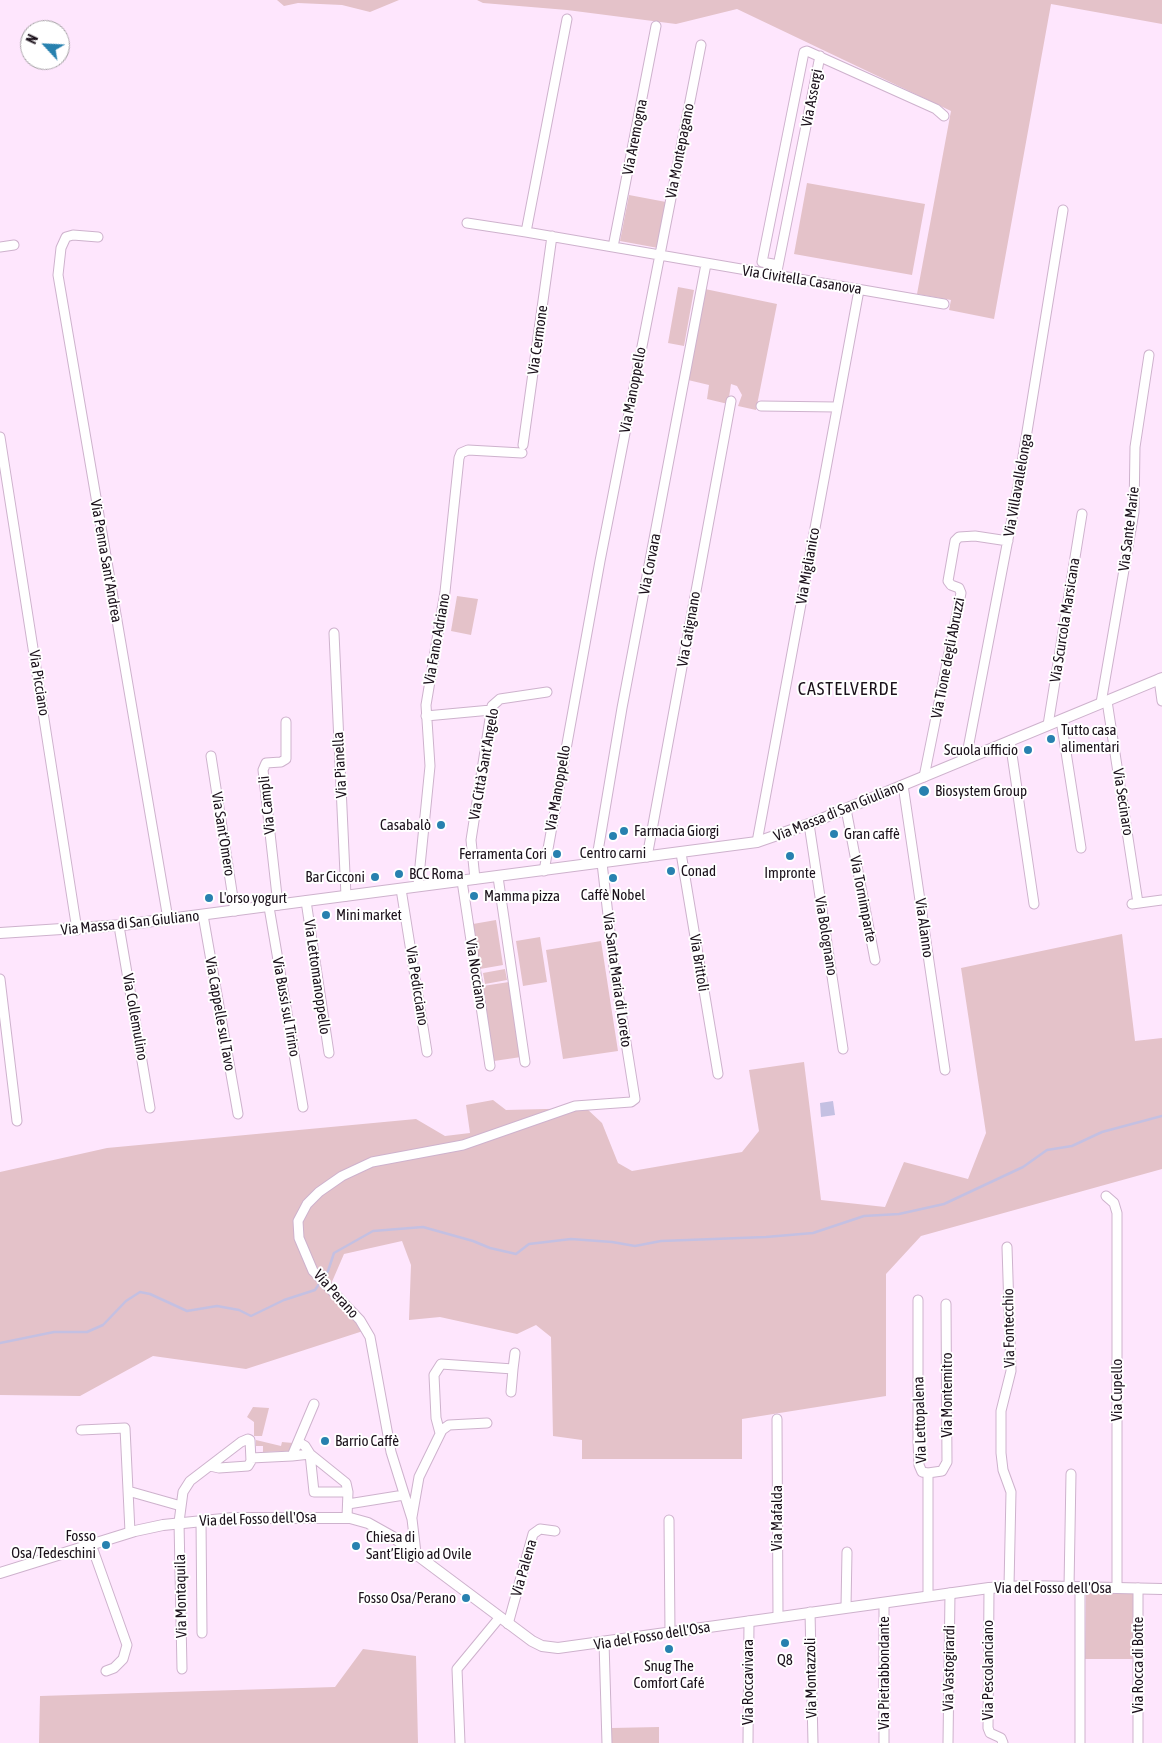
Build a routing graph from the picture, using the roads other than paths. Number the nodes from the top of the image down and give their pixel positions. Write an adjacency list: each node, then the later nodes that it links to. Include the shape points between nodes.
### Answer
1 (567, 19): 8 (street)
2 (656, 26): 13 (street, Via Aremogna)
3 (701, 45): 14 (street, Via Montepagano)
4 (820, 56): 5 (street, Via Assergi, via 936,109); 15 (street, via 807,51 801,55); 17 (street, Via Assergi)
5 (944, 116)
6 (1063, 210): 30 (street, Via Villavallelonga)
7 (467, 223): 8 (street)
8 (526, 232): 10 (street)
9 (98, 236): 66 (street, Via Penna Sant'Andrea, via 66,237 61,248 58,275)
10 (552, 236): 13 (street); 27 (street, Via Cermone)
11 (14, 245): 12 (street)
12 (0, 247)
13 (613, 248): 14 (street)
14 (660, 256): 16 (street, Via Civitella Casanova); 53 (street, Via Manoppello)
15 (762, 262): 17 (street); 18 (street)
16 (706, 264): 18 (street, Via Civitella Casanova); 52 (street, Via Corvara, via 622,708)
17 (778, 265): 19 (street, Via Assergi)
18 (759, 273): 19 (street, Via Civitella Casanova)
19 (776, 276): 20 (street, Via Civitella Casanova)
20 (859, 290): 21 (street, Via Civitella Casanova); 25 (street, Via Miglianico)
21 (944, 304)
22 (1148, 355): 35 (street, Via Sante Marie, via 1135,448 1134,512)
23 (731, 401): 51 (street, Via Catignano)
24 (761, 406): 25 (street)
25 (836, 407): 48 (street, Via Miglianico)
26 (0, 437): 28 (street, Via Picciano)
27 (522, 449): 37 (street, Via Fano Adriano, via 468,450 460,455 444,600)
28 (2, 467): 68 (street, Via Picciano)
29 (1082, 514): 40 (street, Via Scurcola Marsicana)
30 (1008, 541): 43 (street, Via Villavallelonga); 44 (street, Via Tione degli Abruzzi, via 960,536 955,541 948,581 961,593)
31 (334, 633): 59 (street, Via Pianella)
32 (1160, 679): 34 (street); 35 (street, Via Massa di San Giuliano)
33 (547, 692): 36 (street, Via Città Sant'Angelo, via 500,699)
34 (1162, 701)
35 (1104, 702): 38 (street, Via Massa di San Giuliano); 60 (street, Via Secinaro, via 1135,903)
36 (491, 710): 37 (street); 55 (street, Via Città Sant'Angelo, via 471,840)
37 (426, 716): 57 (street, Via Fano Adriano, via 430,766)
38 (1061, 720): 40 (street, Via Massa di San Giuliano); 49 (street)
39 (286, 722): 63 (street, Via Campli, via 286,759 266,763 263,770)
40 (1048, 725): 41 (street, Via Massa di San Giuliano)
41 (1010, 741): 43 (street, Via Massa di San Giuliano); 62 (street)
42 (211, 756): 64 (street, Via Sant'Omero)
43 (966, 759): 44 (street, Via Massa di San Giuliano)
44 (924, 777): 45 (street, Via Massa di San Giuliano)
45 (903, 785): 46 (street, Via Massa di San Giuliano); 77 (street, Via Alanno)
46 (846, 809): 47 (street, Via Massa di San Giuliano); 70 (street, Via Tornimparte)
47 (809, 824): 48 (street, Via Massa di San Giuliano); 72 (street, Via Bolognano)
48 (757, 842): 50 (street, Via Massa di San Giuliano)
49 (1081, 848)
50 (681, 852): 51 (street, Via Massa di San Giuliano); 78 (street, Via Brittoli)
51 (647, 857): 52 (street, Via Massa di San Giuliano)
52 (599, 863): 53 (street, Via Massa di San Giuliano); 79 (street, Via Santa Maria di Loreto)
53 (544, 870): 54 (street, Via Massa di San Giuliano)
54 (498, 876): 55 (street, Via Massa di San Giuliano); 75 (street)
55 (475, 879): 56 (street, Via Massa di San Giuliano)
56 (462, 881): 57 (street, Via Massa di San Giuliano); 76 (street, Via Nocciano)
57 (418, 886): 58 (street, Via Massa di San Giuliano)
58 (401, 889): 59 (street, Via Massa di San Giuliano); 73 (street, Via Pedicciano)
59 (346, 896): 61 (street, Via Massa di San Giuliano)
60 (1162, 900)
61 (306, 901): 63 (street, Via Massa di San Giuliano); 74 (street, Via Lettomanoppello)
62 (1034, 904)
63 (273, 906): 64 (street, Via Massa di San Giuliano); 80 (street, Via Bussi sul Tirino)
64 (235, 911): 65 (street, Via Massa di San Giuliano)
65 (203, 914): 66 (street, Via Massa di San Giuliano); 82 (street, Via Cappelle sul Tavo)
66 (168, 919): 67 (street, Via Massa di San Giuliano)
67 (119, 926): 68 (street, Via Massa di San Giuliano); 81 (street, Via Collemulino)
68 (77, 930): 69 (street, Via Massa di San Giuliano)
69 (0, 933)
70 (875, 960)
71 (0, 979): 83 (street)
72 (844, 1049)
73 (427, 1052)
74 (328, 1053)
75 (525, 1062)
76 (490, 1066)
77 (945, 1070)
78 (718, 1074)
79 (636, 1097): 105 (street, Via Perano, via 631,1102 571,1107 467,1144 384,1158 346,1174 311,1200 298,1221 302,1246 321,1280 360,1320 369,1334 392,1456)
80 (303, 1107)
81 (150, 1108)
82 (238, 1114)
83 (17, 1121)
84 (1106, 1196): 122 (street, Via Cupello, via 1114,1203 1117,1213)
85 (1007, 1247): 119 (street, Via Fontecchio, via 1011,1371 1001,1411 1001,1453 1011,1492)
86 (918, 1300): 101 (street, Via Lettopalena, via 918,1450 920,1468)
87 (946, 1304): 101 (street, Via Montemitro, via 947,1462 942,1471)
88 (515, 1352): 89 (street)
89 (513, 1369): 90 (street); 95 (street, via 438,1365 434,1376)
90 (511, 1392)
91 (314, 1404): 96 (street)
92 (777, 1420): 130 (street, Via Mafalda)
93 (487, 1423): 95 (street, via 450,1424)
94 (81, 1430): 103 (street, via 125,1428)
95 (440, 1433): 109 (street, via 419,1477)
96 (298, 1442): 97 (street); 98 (street)
97 (310, 1454): 98 (street); 104 (street, via 341,1478); 104 (street, via 314,1492)
98 (292, 1456): 99 (street)
99 (251, 1458): 100 (street, via 245,1468); 100 (street, Via del Fosso dell'Osa, via 251,1442 245,1439)
100 (210, 1466): 107 (street, Via del Fosso dell'Osa, via 187,1485)
101 (928, 1473): 126 (street, Via Lettopalena)
102 (1071, 1474): 120 (street)
103 (128, 1491): 107 (street, Via del Fosso dell'Osa); 114 (street)
104 (348, 1492): 106 (street)
105 (404, 1495): 106 (street); 109 (street, Via Perano)
106 (348, 1504): 108 (street)
107 (181, 1506): 112 (street, Via del Fosso dell'Osa)
108 (347, 1517): 110 (street, Via del Fosso dell'Osa); 117 (street, Via del Fosso dell'Osa, via 372,1524)
109 (412, 1519): 117 (street, Via Perano)
110 (201, 1520): 112 (street, Via del Fosso dell'Osa); 134 (street)
111 (669, 1520): 133 (street)
112 (179, 1522): 114 (street, Via del Fosso dell'Osa); 136 (street, Via Montaquila)
113 (555, 1531): 131 (street, Via Palena, via 540,1529 534,1534)
114 (130, 1532): 115 (street, Via del Fosso dell'Osa)
115 (91, 1544): 118 (street, Via del Fosso dell'Osa); 137 (street, via 128,1645 123,1659)
116 (846, 1552): 128 (street)
117 (416, 1554): 131 (street, Via del Fosso dell'Osa)
118 (0, 1573)
119 (1009, 1586): 120 (street, Via del Fosso dell'Osa); 121 (street, Via del Fosso dell'Osa)
120 (1074, 1587): 122 (street, Via del Fosso dell'Osa); 145 (street)
121 (989, 1588): 125 (street, Via del Fosso dell'Osa); 144 (street, Via Pescolanciano, via 988,1728)
122 (1117, 1588): 123 (street, Via del Fosso dell'Osa)
123 (1138, 1588): 124 (street, Via del Fosso dell'Osa); 146 (street, Via Rocca di Botte)
124 (1162, 1589)
125 (950, 1593): 126 (street, Via del Fosso dell'Osa); 143 (street, Via Vastogirardi)
126 (928, 1596): 127 (street, Via del Fosso dell'Osa)
127 (884, 1603): 128 (street, Via del Fosso dell'Osa); 142 (street, Via Pietrabbondante)
128 (846, 1607): 129 (street, Via del Fosso dell'Osa)
129 (810, 1612): 130 (street, Via del Fosso dell'Osa); 141 (street, Via Montazzoli)
130 (778, 1617): 132 (street, Via del Fosso dell'Osa)
131 (504, 1620): 135 (street, Via del Fosso dell'Osa, via 532,1641 547,1647 576,1647); 138 (street, via 457,1669)
132 (748, 1621): 133 (street, Via del Fosso dell'Osa); 140 (street, Via Roccavivara)
133 (670, 1632): 135 (street, Via del Fosso dell'Osa)
134 (202, 1633)
135 (604, 1642): 139 (street)
136 (182, 1670)
137 (106, 1671)
138 (460, 1743)
139 (607, 1743)
140 (748, 1743)
141 (813, 1743)
142 (884, 1743)
143 (948, 1743)
144 (1003, 1743)
145 (1080, 1743)
146 (1138, 1743)

